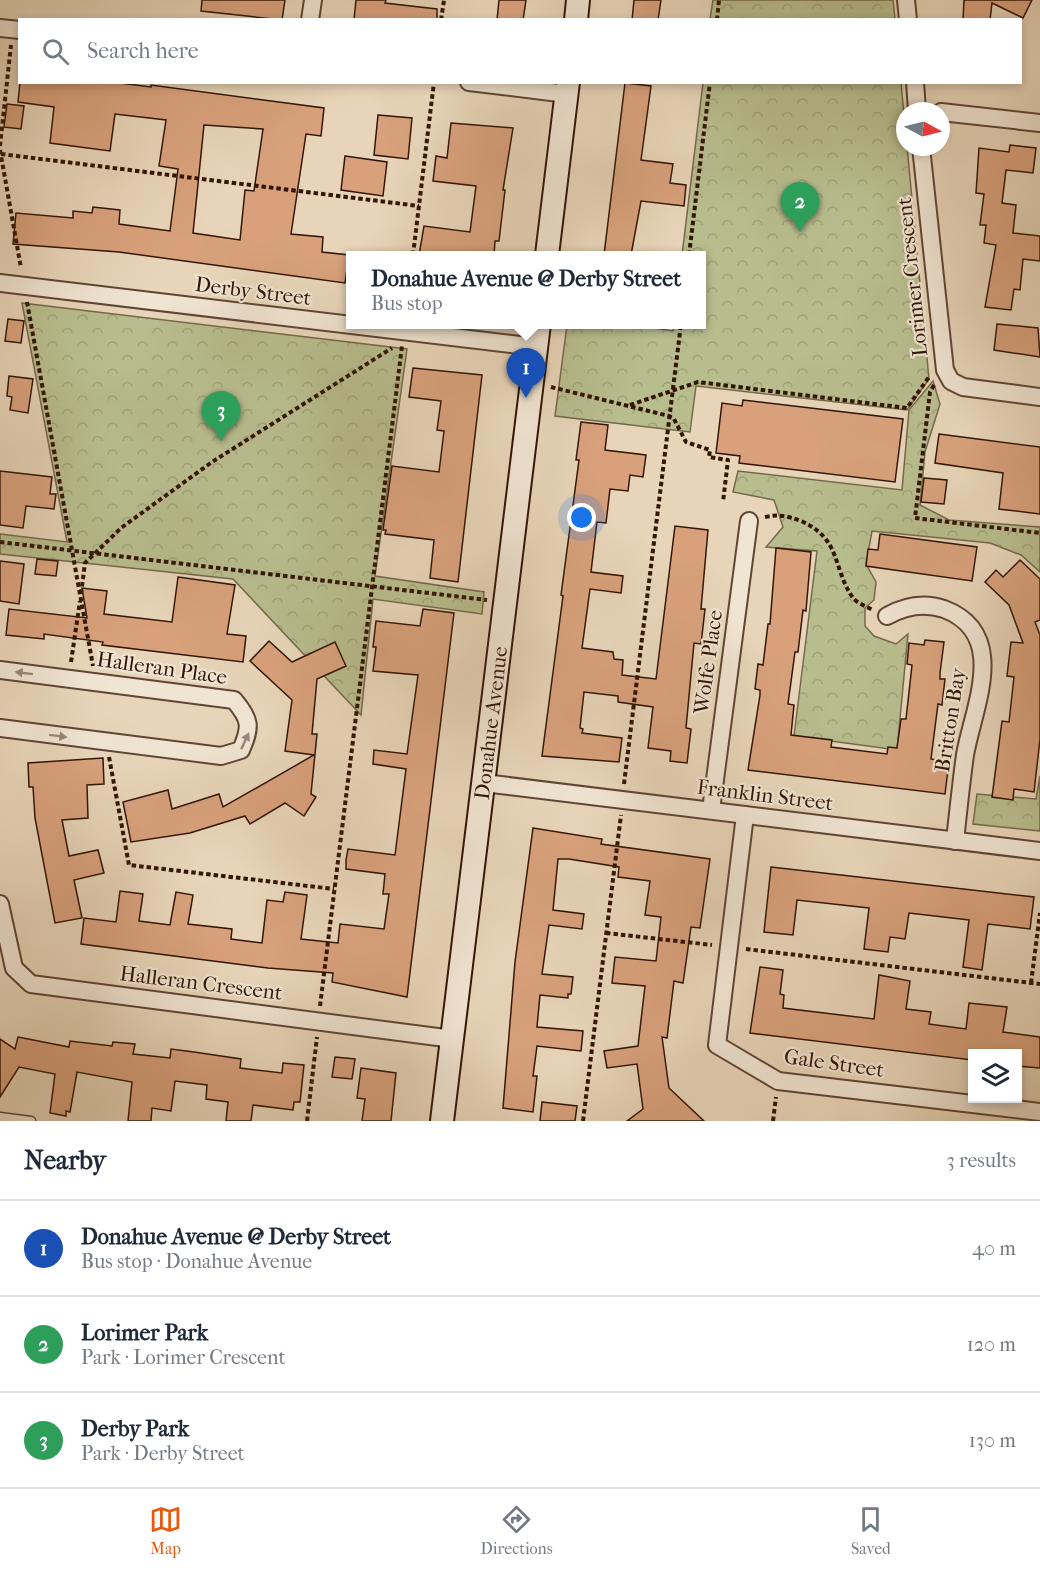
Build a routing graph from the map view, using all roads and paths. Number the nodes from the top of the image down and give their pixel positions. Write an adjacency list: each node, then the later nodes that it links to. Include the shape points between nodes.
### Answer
1 (313, 0): 6 (street)
2 (444, 0): 7 (path)
3 (578, 0): 8 (street)
4 (720, 0): 9 (path)
5 (906, 0): 10 (street)
6 (310, 18)
7 (441, 18)
8 (576, 18)
9 (717, 18)
10 (908, 18)
11 (11, 29): 20 (path)
12 (434, 84): 22 (path)
13 (502, 84): 16 (street)
14 (710, 84): 25 (path)
15 (916, 84): 17 (street)
16 (568, 88): 24 (street)
17 (920, 102)
18 (950, 113): 19 (street)
19 (1040, 123)
20 (0, 150): 22 (path); 27 (path)
21 (922, 156): 34 (street, Lorimer Crescent)
22 (419, 206): 23 (path)
23 (413, 251)
24 (548, 251)
25 (689, 251)
26 (0, 283): 27 (street, Derby Street)
27 (24, 286): 28 (street, Derby Street); 44 (path)
28 (346, 324)
29 (384, 329): 32 (street, Derby Street)
30 (538, 329): 33 (street, Donahue Avenue)
31 (680, 329): 36 (path)
32 (401, 331): 33 (street, Derby Street); 45 (path, via 394,347 212,462 122,528); 46 (path)
33 (536, 347): 35 (street, Donahue Avenue)
34 (944, 368): 36 (path, via 928,378 907,408 698,382); 37 (street, Lorimer Crescent, via 951,381 963,387); 42 (path, via 930,392 915,518)
35 (532, 384): 38 (path); 48 (street, Donahue Avenue)
36 (673, 389): 38 (path); 39 (path)
37 (1040, 397)
38 (630, 405): 39 (path)
39 (669, 416): 40 (path, via 686,442 710,450 709,457 728,460); 56 (path)
40 (723, 502)
41 (749, 521): 49 (path, via 776,514 813,526 828,542 853,599); 57 (street, Wolfe Place)
42 (1040, 533)
43 (0, 542): 44 (path)
44 (71, 550): 45 (path); 47 (path)
45 (96, 553): 46 (path); 47 (path, via 85,563)
46 (373, 586): 48 (path); 61 (path)
47 (81, 597): 51 (path); 52 (path)
48 (506, 603): 55 (street, Donahue Avenue)
49 (887, 616): 59 (street, Britton Bay, via 911,605 940,608 963,620 978,643 981,690 965,754)
50 (0, 670): 51 (street, Halleran Place, one-way to 50)
51 (69, 678): 52 (street, Halleran Place)
52 (95, 681): 54 (street, Halleran Place, one-way to 52, via 221,756 241,750 249,730 245,713 234,700)
53 (0, 728): 54 (street, Halleran Place, one-way to 54)
54 (106, 742): 61 (path, via 129,866)
55 (484, 783): 56 (street, Franklin Street); 69 (street, Donahue Avenue)
56 (622, 800): 57 (street, Franklin Street); 64 (path)
57 (711, 810): 58 (street, Franklin Street)
58 (745, 815): 59 (street, Franklin Street); 65 (street, Gale Street)
59 (955, 842): 60 (street, Franklin Street)
60 (1040, 851)
61 (334, 889): 68 (path)
62 (0, 904): 68 (street, Halleran Crescent, via 14,968 31,984)
63 (1040, 913): 66 (path)
64 (606, 933): 65 (path); 76 (path)
65 (728, 947): 66 (path); 70 (street, Gale Street, via 717,1046)
66 (1031, 983): 67 (path)
67 (1040, 984)
68 (318, 1021): 69 (street, Halleran Crescent); 74 (path)
69 (453, 1039): 75 (street, Donahue Avenue)
70 (778, 1081): 71 (street, Gale Street); 77 (path)
71 (1040, 1112)
72 (0, 1117): 73 (lane)
73 (31, 1121)
74 (307, 1121)
75 (442, 1121)
76 (583, 1121)
77 (773, 1121)

